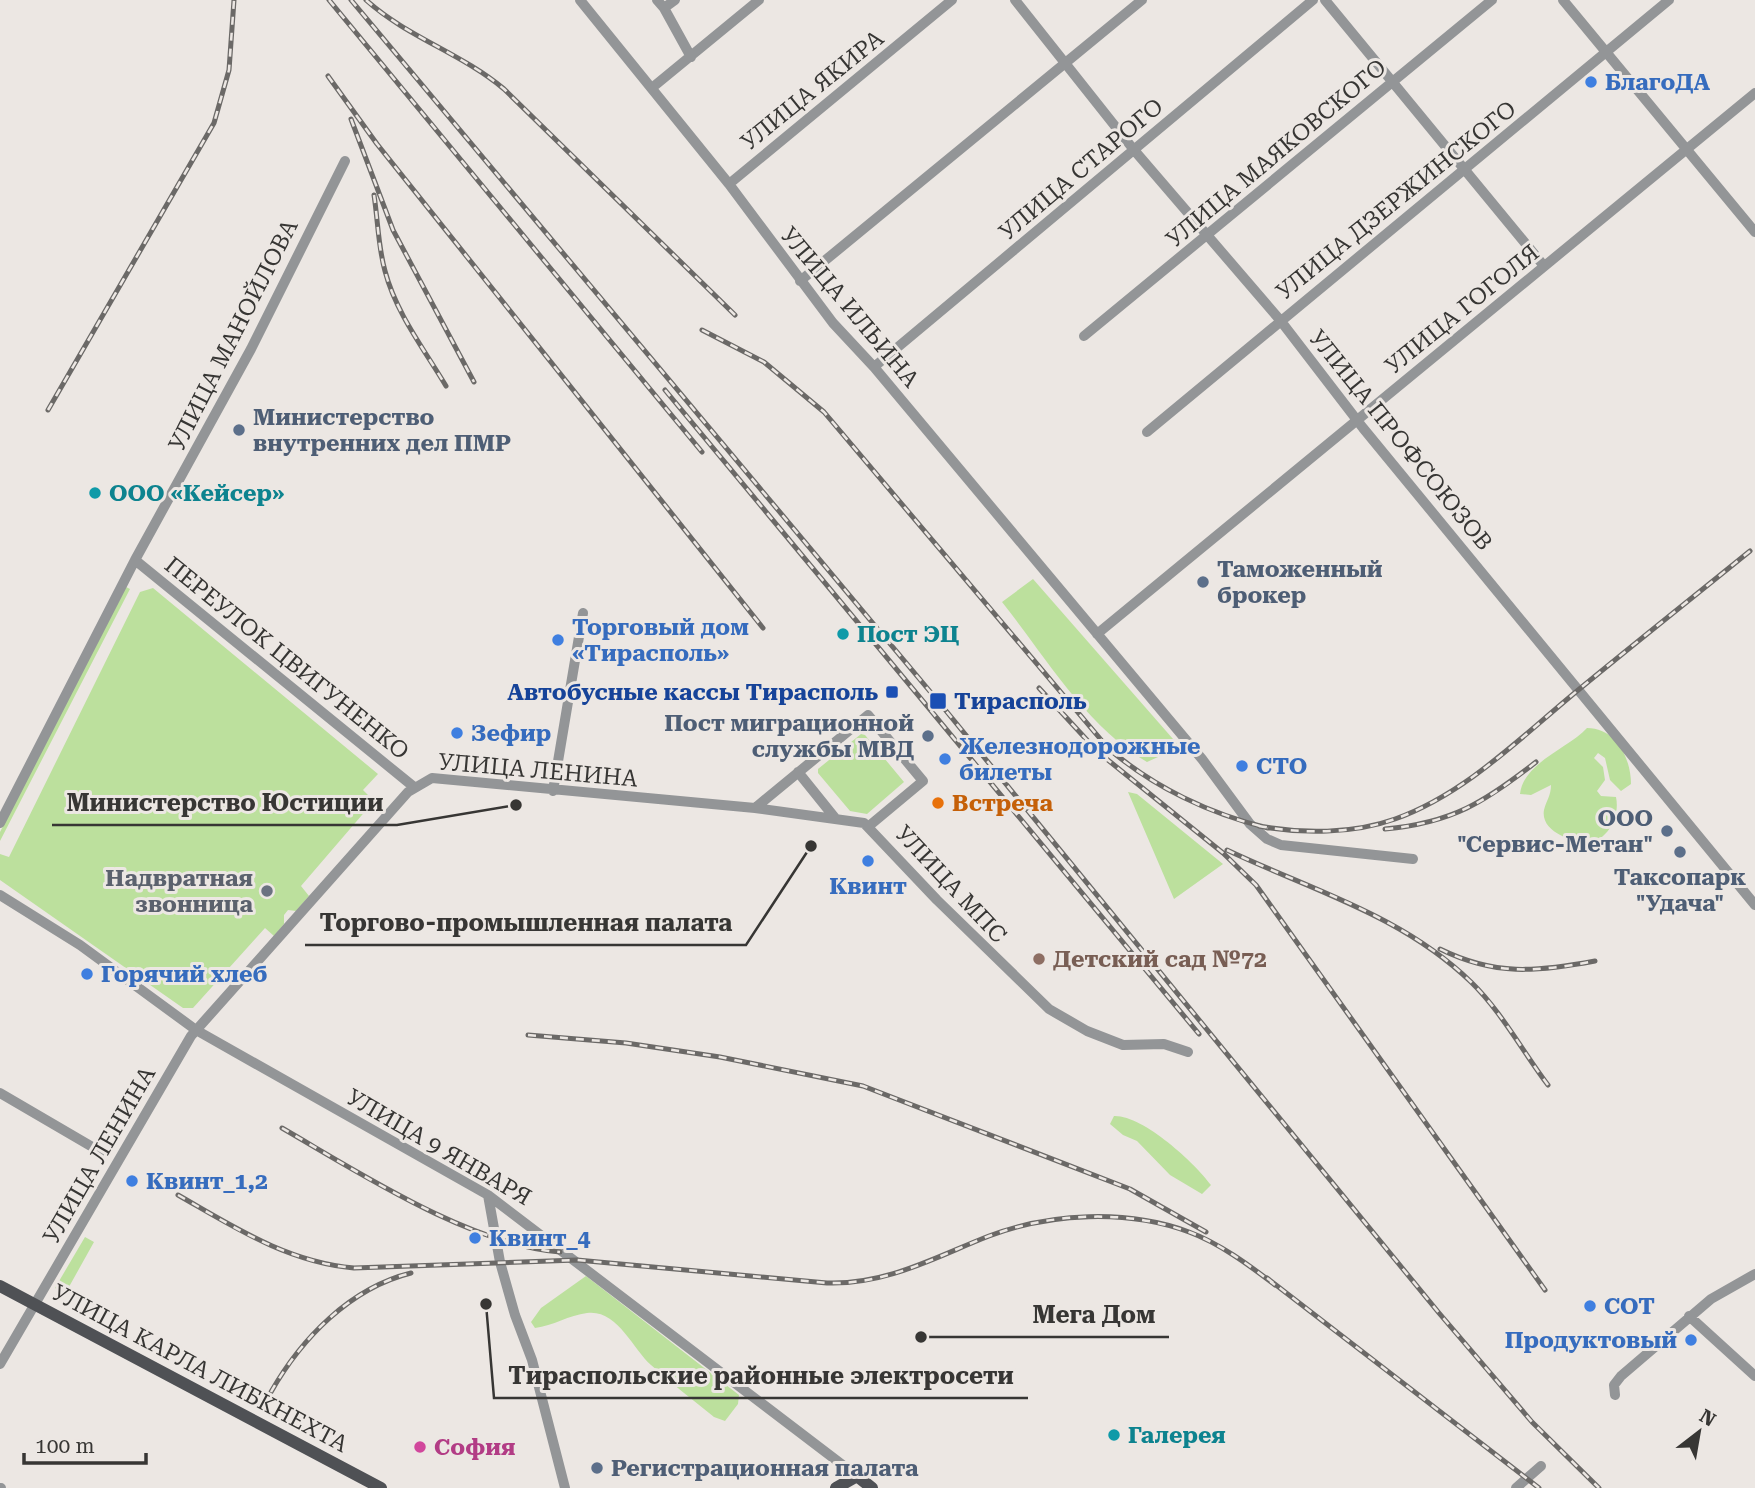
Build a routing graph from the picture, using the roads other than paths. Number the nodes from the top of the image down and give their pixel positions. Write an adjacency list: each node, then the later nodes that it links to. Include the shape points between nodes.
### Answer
1 (580, 0): 18 (street, УЛИЦА ИЛЬИНА)
2 (657, 0): 13 (street)
3 (675, 0): 13 (street)
4 (759, 0): 15 (street)
5 (952, 0): 24 (street, УЛИЦА ЯКИРА)
6 (1015, 0): 16 (street, УЛИЦА ПРОФСОЮЗОВ)
7 (1142, 0): 16 (street)
8 (1312, 0): 20 (street, УЛИЦА СТАРОГО)
9 (1325, 0): 17 (street)
10 (1492, 0): 17 (street, УЛИЦА МАЯКОВСКОГО)
11 (1563, 0): 14 (street)
12 (1669, 0): 14 (street, УЛИЦА ДЗЕРЖИНСКОГО)
13 (664, 9): 15 (street)
14 (1606, 52): 21 (street); 23 (street, УЛИЦА ДЗЕРЖИНСКОГО)
15 (691, 57): 18 (street)
16 (1066, 64): 20 (street, УЛИЦА ПРОФСОЮЗОВ); 28 (street)
17 (1393, 80): 23 (street); 26 (street, УЛИЦА МАЯКОВСКОГО)
18 (653, 87): 24 (street, УЛИЦА ИЛЬИНА)
19 (1755, 93): 21 (street, УЛИЦА ГОГОЛЯ)
20 (1134, 150): 26 (street, УЛИЦА ПРОФСОЮЗОВ); 31 (street, УЛИЦА СТАРОГО)
21 (1687, 150): 25 (street); 27 (street, УЛИЦА ГОГОЛЯ)
22 (345, 162): 34 (street, УЛИЦА МАНОЙЛОВА, via 251,349)
23 (1465, 169): 27 (street); 29 (street, УЛИЦА ДЗЕРЖИНСКОГО)
24 (729, 184): 28 (street, УЛИЦА ИЛЬИНА)
25 (1755, 233)
26 (1209, 235): 29 (street, УЛИЦА ПРОФСОЮЗОВ); 30 (street, УЛИЦА МАЯКОВСКОГО)
27 (1544, 266): 32 (street, УЛИЦА ГОГОЛЯ)
28 (800, 281): 31 (street, УЛИЦА ИЛЬИНА)
29 (1280, 320): 32 (street, УЛИЦА ПРОФСОЮЗОВ); 33 (street, УЛИЦА ДЗЕРЖИНСКОГО)
30 (1084, 336)
31 (874, 366): 36 (street, УЛИЦА ИЛЬИНА)
32 (1358, 419): 36 (street, УЛИЦА ГОГОЛЯ); 46 (street, УЛИЦА ПРОФСОЮЗОВ)
33 (1147, 432)
34 (135, 560): 38 (street, ПЕРЕУЛОК ЦВИГУНЕНКО); 42 (street, УЛИЦА МАНОЙЛОВА)
35 (583, 613): 39 (street)
36 (1097, 634): 44 (street, УЛИЦА ИЛЬИНА, via 1249,823 1267,839 1281,845)
37 (798, 772): 40 (street); 41 (street); 43 (street, via 868,715 923,781)
38 (414, 787): 39 (street, УЛИЦА ЛЕНИНА, via 443,777); 47 (street, УЛИЦА ЛЕНИНА)
39 (553, 791): 40 (street, УЛИЦА ЛЕНИНА)
40 (755, 808): 41 (street, УЛИЦА ЛЕНИНА)
41 (835, 818): 43 (street, УЛИЦА ЛЕНИНА)
42 (0, 823)
43 (869, 826): 48 (street, УЛИЦА МПС, via 937,901 1049,1009 1123,1045 1164,1044)
44 (1413, 859)
45 (0, 895): 47 (street, УЛИЦА 9 ЯНВАРЯ, via 80,945)
46 (1755, 905)
47 (196, 1030): 51 (street, УЛИЦА 9 ЯНВАРЯ); 54 (street, УЛИЦА ЛЕНИНА)
48 (1188, 1052)
49 (0, 1093): 50 (street)
50 (101, 1152)
51 (488, 1195): 60 (street, УЛИЦА 9 ЯНВАРЯ); 62 (street, via 500,1262 532,1360)
52 (1755, 1275): 55 (street)
53 (0, 1286): 54 (main road, УЛИЦА КАРЛА ЛИБКНЕХТА)
54 (34, 1303): 56 (street, УЛИЦА ЛЕНИНА); 61 (main road, УЛИЦА КАРЛА ЛИБКНЕХТА)
55 (1689, 1316): 57 (street); 58 (street, via 1620,1376 1614,1385)
56 (0, 1364)
57 (1755, 1376)
58 (1615, 1395)
59 (1541, 1466): 65 (street)
60 (857, 1476): 63 (main road); 64 (main road, УЛИЦА 9 ЯНВАРЯ)
61 (381, 1488)
62 (565, 1488)
63 (836, 1488)
64 (872, 1488)
65 (1516, 1488)

